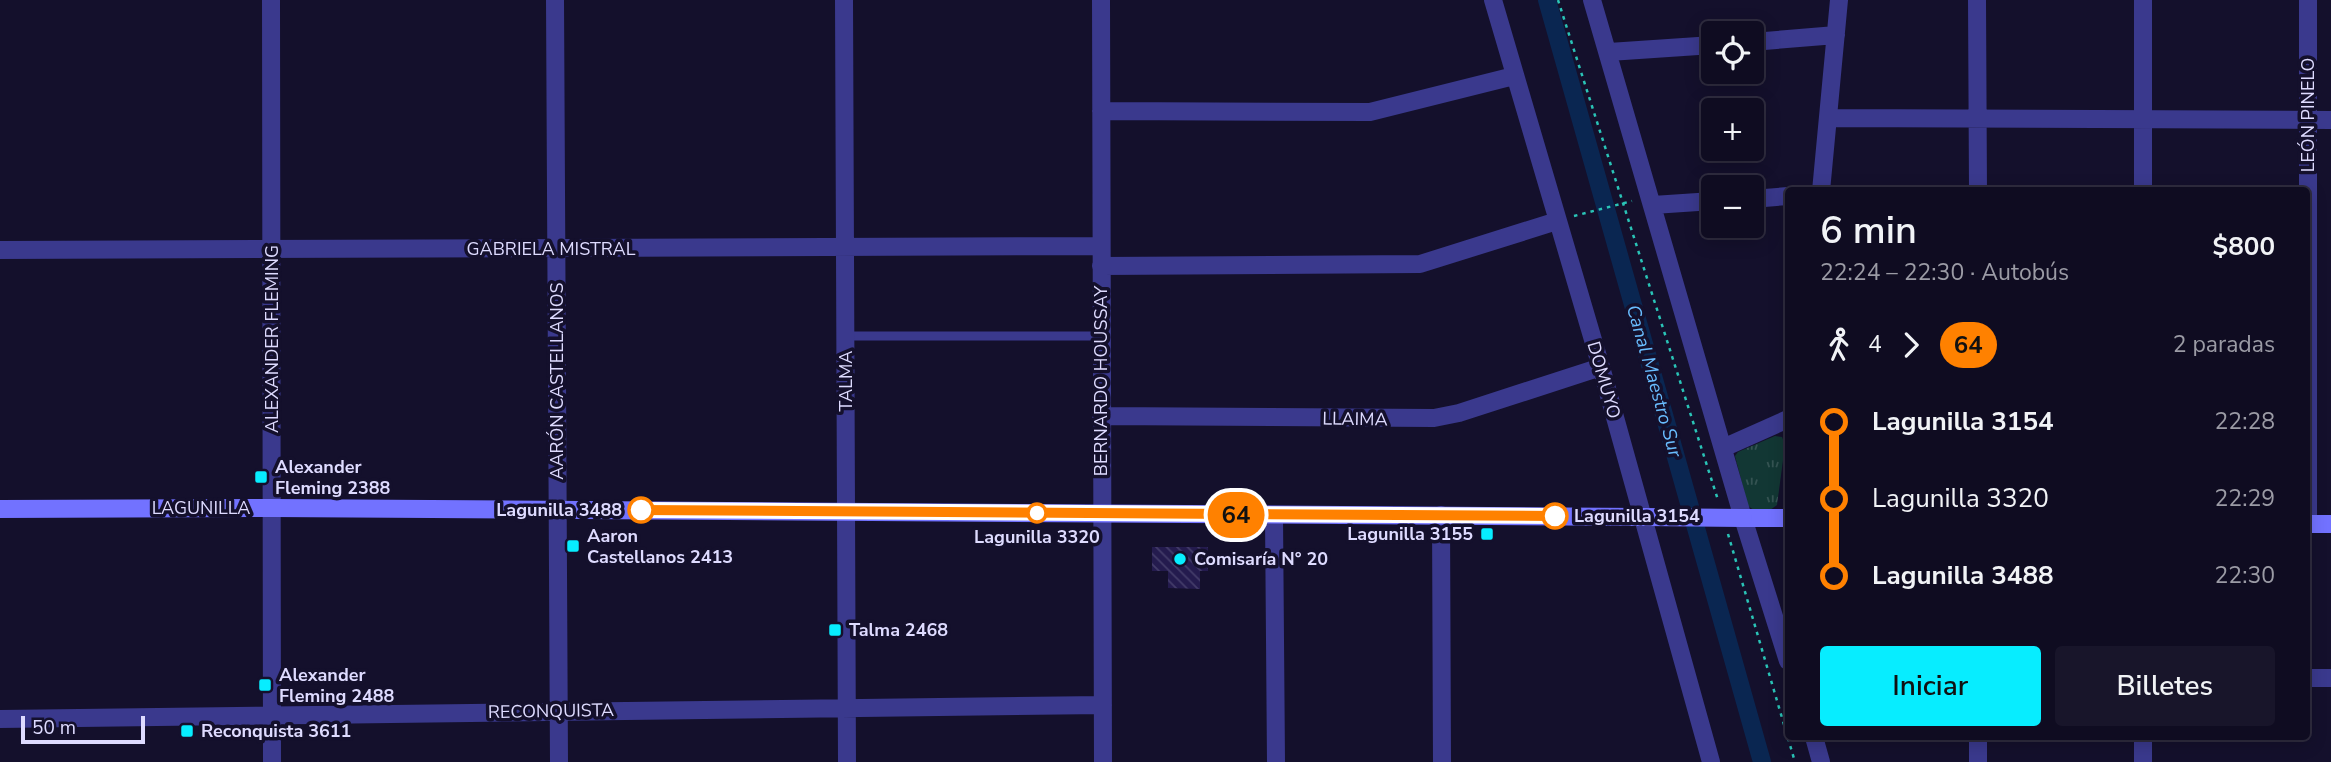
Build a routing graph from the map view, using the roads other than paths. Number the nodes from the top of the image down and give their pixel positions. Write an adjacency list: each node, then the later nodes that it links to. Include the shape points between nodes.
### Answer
1 (271, 0): 34 (street, ALEXANDER FLEMING)
2 (555, 0): 32 (street, AARÓN CASTELLANOS)
3 (844, 0): 33 (street, TALMA)
4 (1101, 0): 16 (street, BERNARDO HOUSSAY)
5 (1493, 0): 15 (street, DOMUYO)
6 (1592, 0): 14 (street)
7 (1839, 0): 11 (street)
8 (1977, 0): 18 (street)
9 (2143, 0): 19 (street)
10 (2308, 0): 20 (street, LEÓN PINELO)
11 (1836, 35): 12 (street); 17 (street)
12 (1764, 41)
13 (1701, 45): 14 (street)
14 (1609, 52): 29 (street)
15 (1514, 76): 16 (street, via 1370,112); 30 (street, DOMUYO)
16 (1101, 111): 31 (street, BERNARDO HOUSSAY)
17 (1828, 118): 18 (street); 22 (street)
18 (1978, 119): 19 (street); 23 (street)
19 (2143, 120): 20 (street); 24 (street)
20 (2308, 120): 21 (street); 25 (street, LEÓN PINELO)
21 (2331, 120)
22 (1821, 187)
23 (1978, 187)
24 (2143, 187)
25 (2308, 187)
26 (1785, 197): 27 (street)
27 (1764, 198)
28 (1701, 202): 29 (street)
29 (1653, 205): 42 (street)
30 (1557, 221): 36 (street, via 1420,264); 39 (street, DOMUYO)
31 (1101, 246): 33 (street, GABRIELA MISTRAL); 36 (street, BERNARDO HOUSSAY)
32 (556, 248): 33 (street, GABRIELA MISTRAL); 34 (street, GABRIELA MISTRAL); 45 (street, AARÓN CASTELLANOS)
33 (845, 248): 37 (street, TALMA)
34 (271, 249): 35 (street, GABRIELA MISTRAL); 43 (street, ALEXANDER FLEMING)
35 (0, 250)
36 (1101, 266): 38 (street, BERNARDO HOUSSAY)
37 (845, 336): 38 (lane); 46 (street, TALMA)
38 (1101, 336): 40 (street, BERNARDO HOUSSAY)
39 (1601, 367): 40 (street, LLAIMA, via 1434,418); 50 (street, DOMUYO)
40 (1101, 415): 47 (street, BERNARDO HOUSSAY)
41 (1785, 420): 42 (street)
42 (1723, 448): 51 (street)
43 (272, 508): 44 (main road, LAGUNILLA); 45 (main road, LAGUNILLA); 61 (street, ALEXANDER FLEMING)
44 (0, 509)
45 (558, 510): 46 (main road, LAGUNILLA); 60 (street, AARÓN CASTELLANOS)
46 (846, 512): 47 (main road, LAGUNILLA); 59 (street, TALMA)
47 (1101, 513): 49 (main road, LAGUNILLA); 58 (street, BERNARDO HOUSSAY)
48 (1441, 515): 49 (main road, LAGUNILLA); 50 (main road, LAGUNILLA); 71 (street)
49 (1274, 516): 70 (street)
50 (1643, 517): 51 (main road, LAGUNILLA, bridge); 72 (street, DOMUYO)
51 (1743, 518): 52 (main road, LAGUNILLA); 55 (street)
52 (1785, 518)
53 (2310, 524): 54 (main road)
54 (2331, 524)
55 (1785, 651)
56 (2310, 678): 57 (street)
57 (2331, 678)
58 (1103, 705): 59 (street, RECONQUISTA); 69 (street, BERNARDO HOUSSAY)
59 (846, 709): 60 (street, RECONQUISTA); 68 (street, TALMA)
60 (559, 711): 61 (street, RECONQUISTA); 67 (street, AARÓN CASTELLANOS)
61 (272, 714): 62 (street, RECONQUISTA); 66 (street, ALEXANDER FLEMING)
62 (0, 719)
63 (1815, 740): 73 (street)
64 (1978, 740): 74 (street)
65 (2143, 740): 75 (street)
66 (272, 762)
67 (559, 762)
68 (846, 762)
69 (1103, 762)
70 (1276, 762)
71 (1443, 762)
72 (1711, 762)
73 (1821, 762)
74 (1979, 762)
75 (2143, 762)

